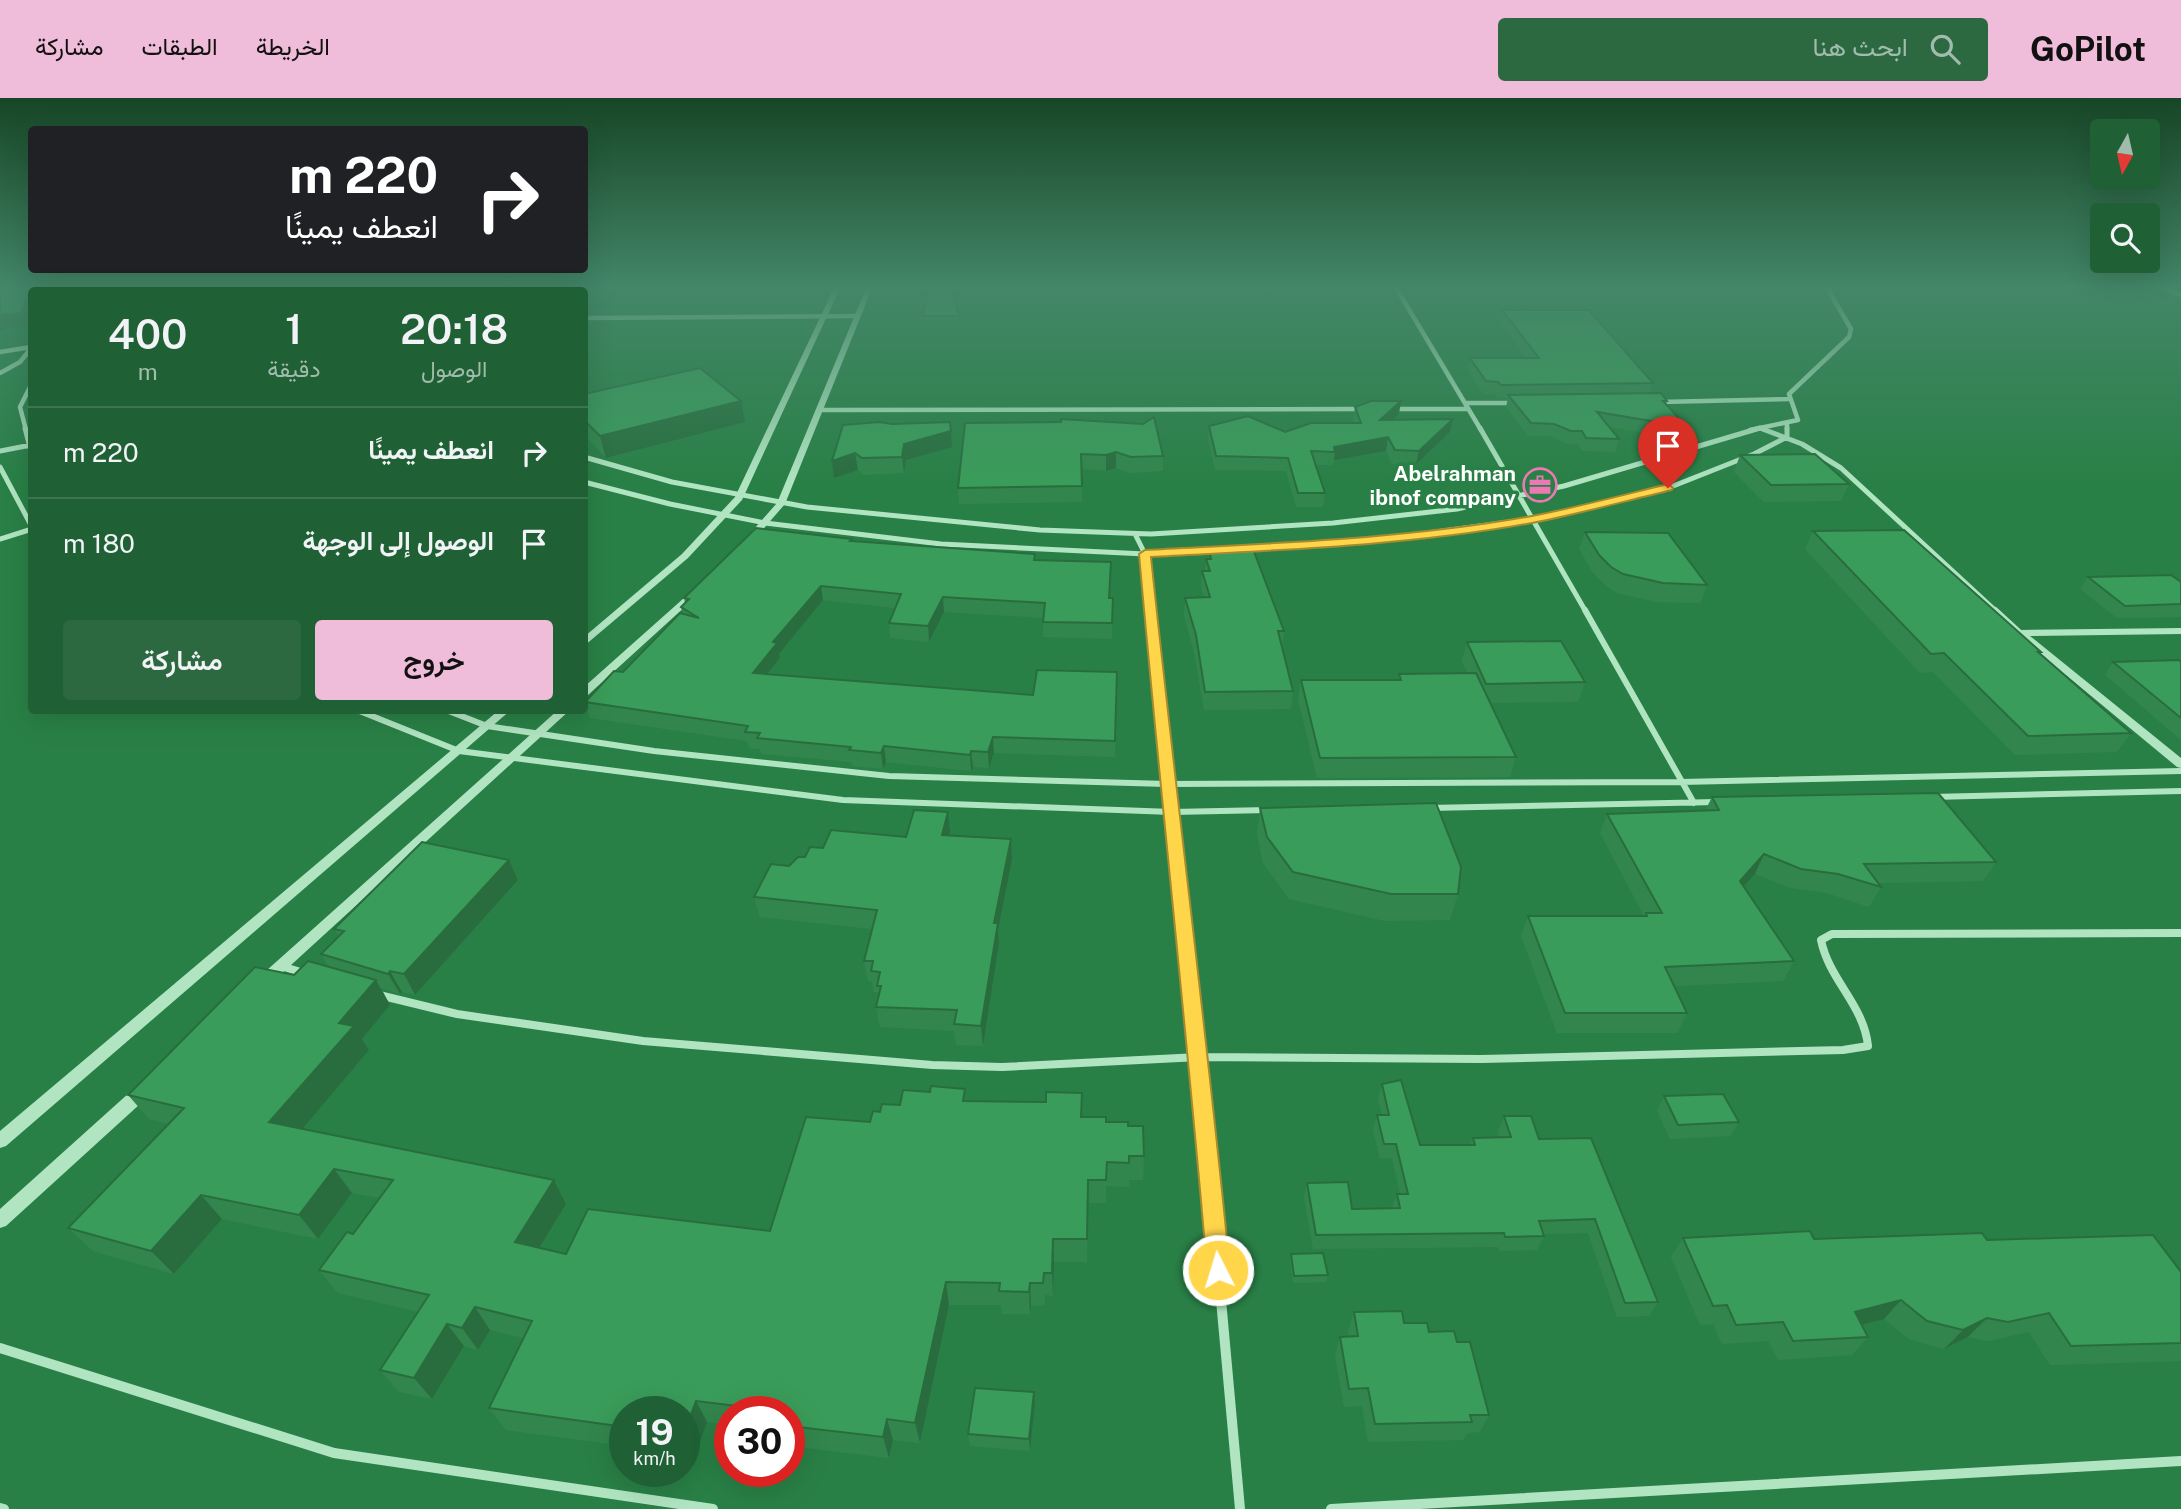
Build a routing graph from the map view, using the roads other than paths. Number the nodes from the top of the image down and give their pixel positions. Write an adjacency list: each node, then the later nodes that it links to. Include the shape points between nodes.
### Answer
1 (27, 352): 6 (street)
2 (806, 352): 25 (street)
3 (843, 352): 14 (street)
4 (1434, 352): 11 (street)
5 (1833, 352): 8 (street, via 1792,390)
6 (0, 373)
7 (28, 391): 17 (street, via 20,407)
8 (1789, 399): 10 (street); 15 (street, via 1800,418)
9 (1520, 402): 11 (street)
10 (1653, 402)
11 (1466, 406): 13 (street); 24 (street)
12 (1371, 409): 14 (street)
13 (1385, 409)
14 (820, 411): 26 (street)
15 (1787, 425): 16 (street); 18 (street)
16 (1756, 427): 18 (street); 24 (street, via 1596,478)
17 (28, 437)
18 (1787, 437): 28 (street, via 1668,488); 38 (street, via 1841,468)
19 (28, 445): 20 (street)
20 (0, 451)
21 (588, 458): 25 (street)
22 (0, 467): 29 (street)
23 (588, 483): 27 (street)
24 (1520, 496): 28 (street); 32 (street, via 1346,522)
25 (739, 498): 26 (street); 27 (street)
26 (781, 504): 30 (street); 32 (street, via 863,516)
27 (725, 516): 30 (street); 39 (street)
28 (1532, 519): 35 (street, via 1383,539); 51 (street)
29 (28, 520)
30 (765, 523): 34 (street); 35 (street, via 941,544)
31 (28, 529): 33 (street)
32 (1135, 534): 35 (street)
33 (0, 539)
34 (739, 550)
35 (1145, 554): 52 (street)
36 (702, 586): 40 (street)
37 (2181, 631): 38 (street)
38 (2020, 633): 49 (street)
39 (588, 640)
40 (588, 688)
41 (367, 714): 47 (street)
42 (456, 714): 45 (street)
43 (502, 714): 45 (street)
44 (561, 714): 46 (street)
45 (488, 726): 46 (street); 47 (street)
46 (540, 733): 48 (street); 52 (street, via 654,751 889,776)
47 (459, 751): 48 (street); 67 (street)
48 (510, 760): 59 (street, via 843,800); 61 (street)
49 (2181, 764)
50 (2181, 771): 51 (street)
51 (1681, 782): 52 (street); 56 (street)
52 (1167, 784): 59 (street)
53 (2181, 791): 54 (street)
54 (1917, 797)
55 (1722, 802): 56 (street)
56 (1694, 803): 57 (street)
57 (1420, 808)
58 (1282, 810): 59 (street)
59 (1172, 812): 65 (street)
60 (2181, 933): 65 (street, via 1832,934 1821,940 1822,956 1868,1030 1868,1045 1843,1050 1481,1059)
61 (281, 966): 62 (street); 63 (street)
62 (320, 978)
63 (250, 993)
64 (372, 993): 65 (street, via 457,1014 643,1041 874,1062 1002,1067)
65 (1199, 1057): 72 (street)
66 (160, 1075): 68 (street)
67 (0, 1140)
68 (0, 1220)
69 (0, 1348): 71 (street, via 334,1453)
70 (2181, 1461): 73 (street)
71 (713, 1509)
72 (1240, 1509)
73 (1331, 1509)

